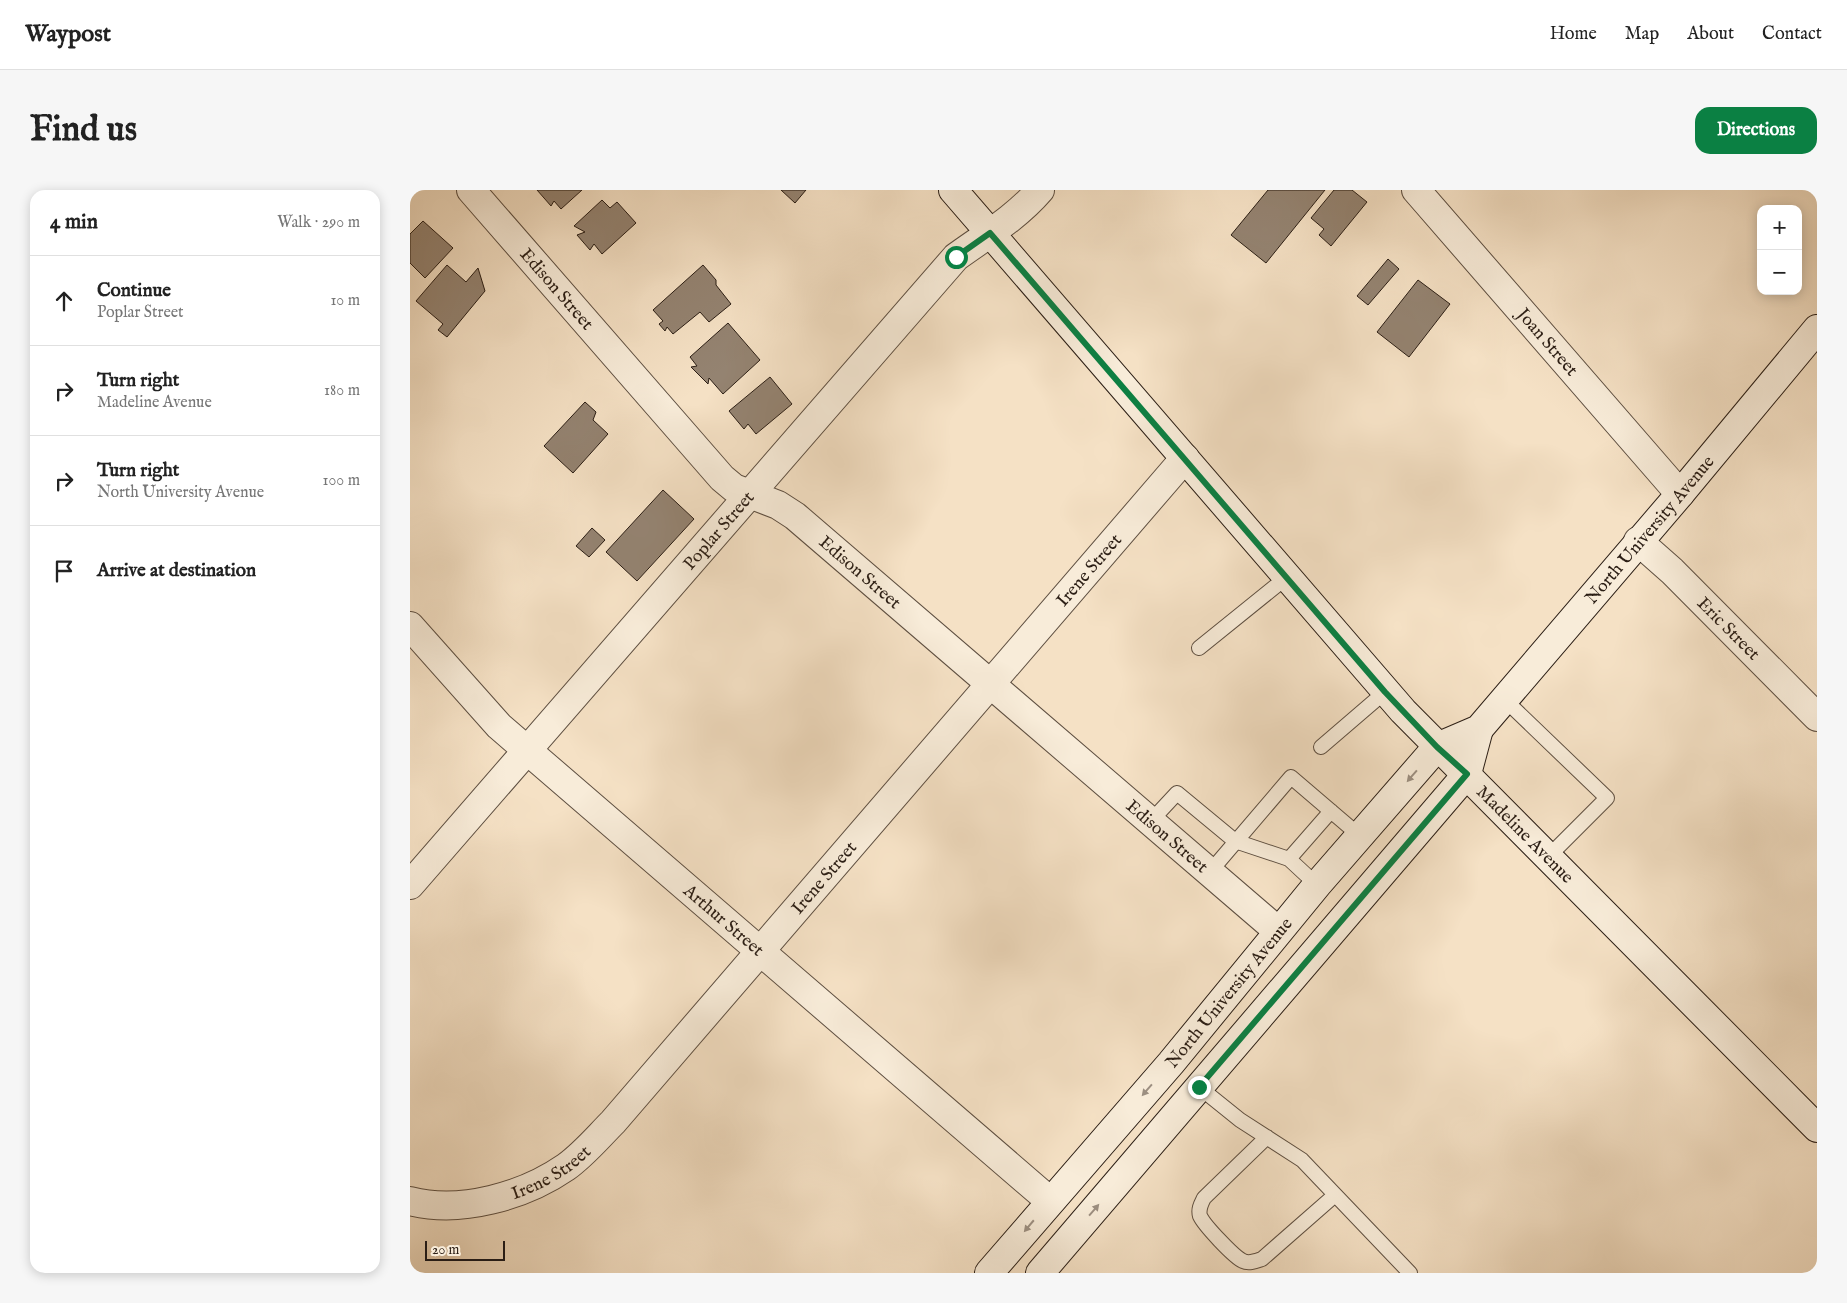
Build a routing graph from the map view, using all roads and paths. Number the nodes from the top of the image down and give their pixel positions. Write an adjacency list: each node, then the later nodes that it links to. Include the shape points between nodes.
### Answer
1 (471, 190): 9 (street, Edison Street, via 722,478)
2 (953, 190): 5 (street, Madeline Avenue)
3 (1040, 190): 5 (street, Poplar Street, via 1029,203)
4 (1416, 190): 8 (street, Joan Street)
5 (990, 233): 7 (street, Madeline Avenue); 9 (street, Poplar Street, via 956,257)
6 (1817, 329): 8 (street, North University Avenue)
7 (1185, 458): 11 (street, Madeline Avenue); 14 (street, Irene Street)
8 (1680, 494): 10 (street, North University Avenue)
9 (750, 495): 14 (street, Edison Street, via 778,504 795,516); 21 (street, Poplar Street)
10 (1638, 541): 16 (street, North University Avenue); 17 (street, Eric Street)
11 (1287, 577): 13 (lane); 15 (street, Madeline Avenue)
12 (410, 626): 21 (street, Arthur Street, via 499,726)
13 (1199, 648)
14 (990, 685): 24 (street, Edison Street); 33 (street, Irene Street)
15 (1385, 692): 19 (lane); 20 (street, Madeline Avenue)
16 (1504, 699): 18 (street, North University Avenue); 27 (lane, via 1607,798)
17 (1817, 717)
18 (1478, 728): 20 (street, North University Avenue); 22 (street, North University Avenue)
19 (1321, 747)
20 (1437, 747): 22 (street, Madeline Avenue); 25 (street, North University Avenue, one-way to 25)
21 (528, 752): 30 (street, Poplar Street); 33 (street, Arthur Street)
22 (1467, 774): 27 (street, Madeline Avenue); 34 (street, North University Avenue)
23 (1331, 811): 25 (lane); 26 (lane, via 1291,777); 28 (lane)
24 (1150, 822): 26 (lane, via 1177,793); 29 (street, Edison Street)
25 (1360, 836): 31 (street, North University Avenue)
26 (1235, 841): 28 (lane); 29 (lane)
27 (1547, 858): 35 (street, Madeline Avenue)
28 (1289, 859): 31 (lane)
29 (1209, 873): 32 (street, Edison Street)
30 (410, 885)
31 (1317, 885): 32 (street, North University Avenue)
32 (1278, 931): 38 (street, North University Avenue, one-way to 38, via 1171,1063)
33 (760, 952): 38 (street, Arthur Street); 39 (street, Irene Street, via 613,1122 566,1167 534,1186 496,1200 436,1205)
34 (1199, 1087): 36 (lane); 41 (street, North University Avenue, one-way to 34)
35 (1817, 1128)
36 (1267, 1138): 37 (lane, via 1302,1160); 37 (lane, via 1200,1205 1200,1215 1205,1223 1244,1262 1262,1259)
37 (1335, 1195): 42 (lane)
38 (1050, 1201): 40 (street, North University Avenue, one-way to 40)
39 (410, 1202)
40 (989, 1273)
41 (1040, 1273)
42 (1410, 1273)

